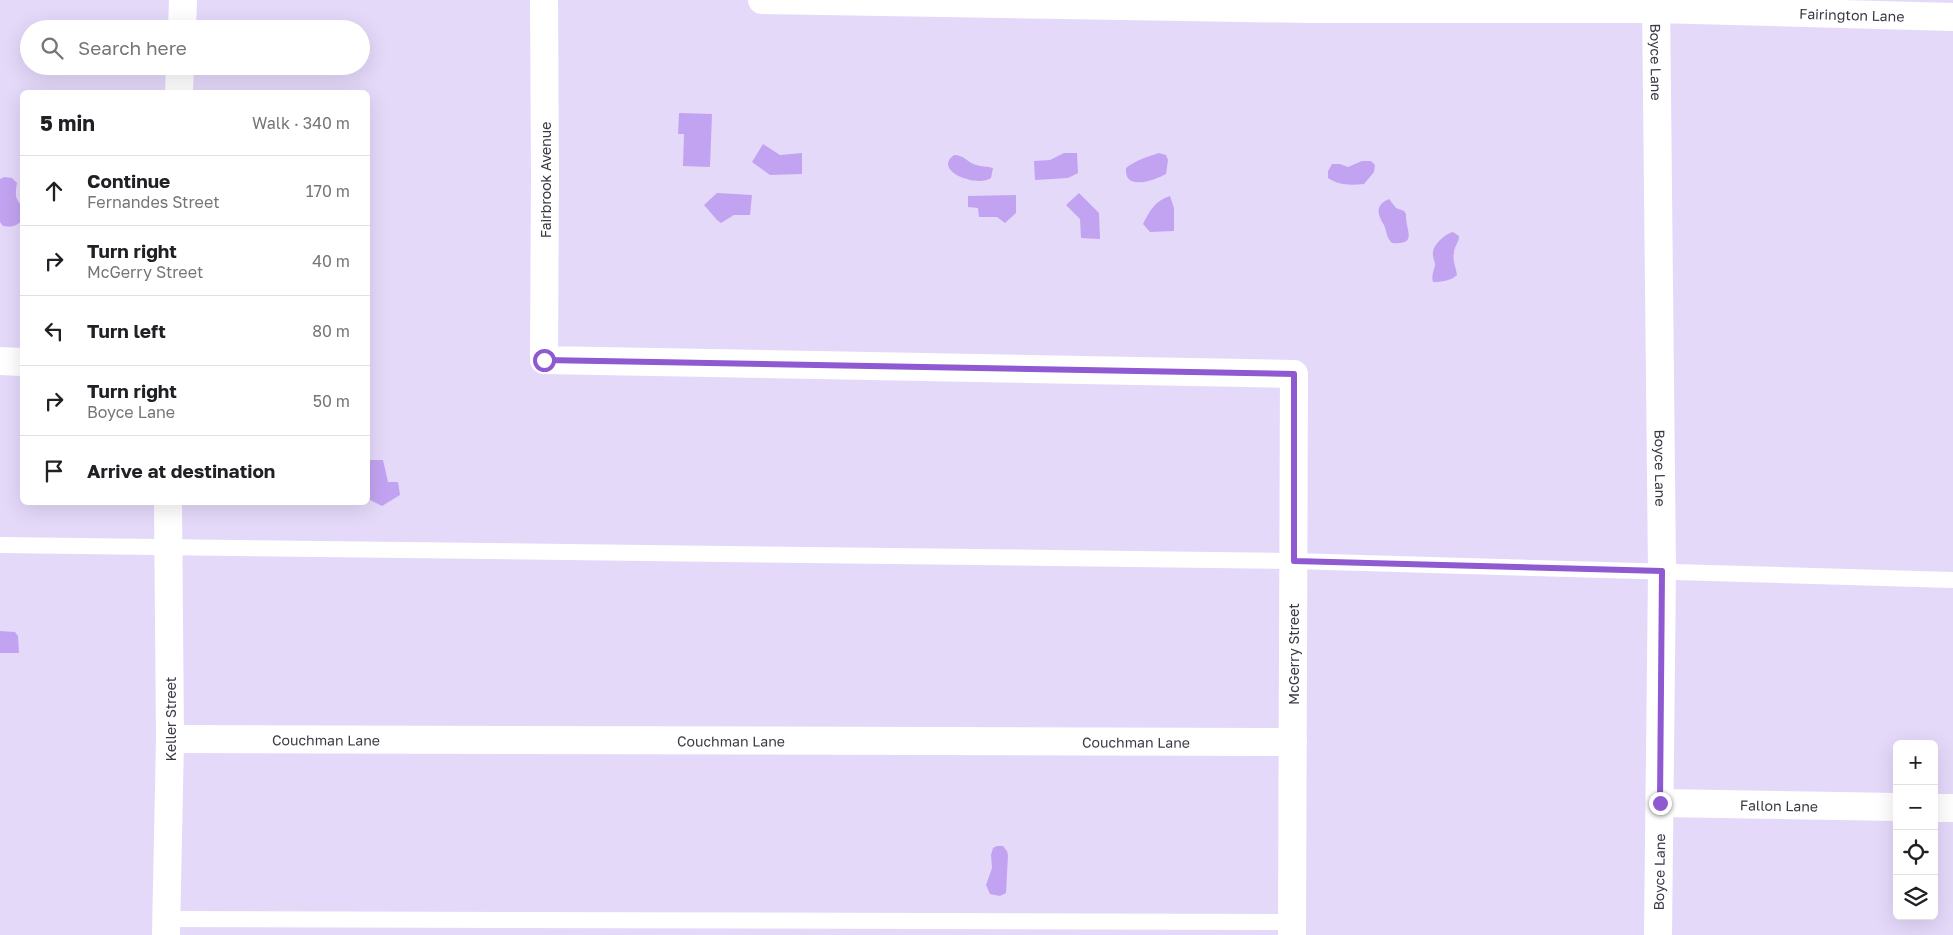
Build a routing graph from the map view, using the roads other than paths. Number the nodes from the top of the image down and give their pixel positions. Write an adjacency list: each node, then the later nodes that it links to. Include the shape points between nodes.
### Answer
1 (183, 0): 7 (street)
2 (544, 0): 12 (street, Fairbrook Avenue, via 544,360)
3 (762, 0): 4 (street, Fairington Lane)
4 (1310, 5): 5 (street, Fairington Lane)
5 (1656, 5): 6 (street, Fairington Lane); 17 (street, Boyce Lane)
6 (1953, 17)
7 (182, 20)
8 (180, 75): 9 (street)
9 (179, 90)
10 (0, 361): 11 (street)
11 (20, 362)
12 (1294, 374): 16 (street, McGerry Street)
13 (168, 505): 15 (street, Keller Street)
14 (0, 545): 15 (lane)
15 (169, 548): 16 (lane); 19 (street, Keller Street)
16 (1294, 561): 17 (lane); 20 (street, McGerry Street)
17 (1662, 571): 18 (lane); 21 (street, Boyce Lane)
18 (1953, 580)
19 (170, 740): 20 (street, Couchman Lane); 25 (street, Keller Street)
20 (1293, 742): 26 (street, McGerry Street)
21 (1660, 803): 22 (street, Fallon Lane); 27 (street, Boyce Lane)
22 (1893, 807)
23 (1938, 808): 24 (street)
24 (1953, 808)
25 (166, 927): 26 (lane)
26 (1292, 929)
27 (1658, 935)

